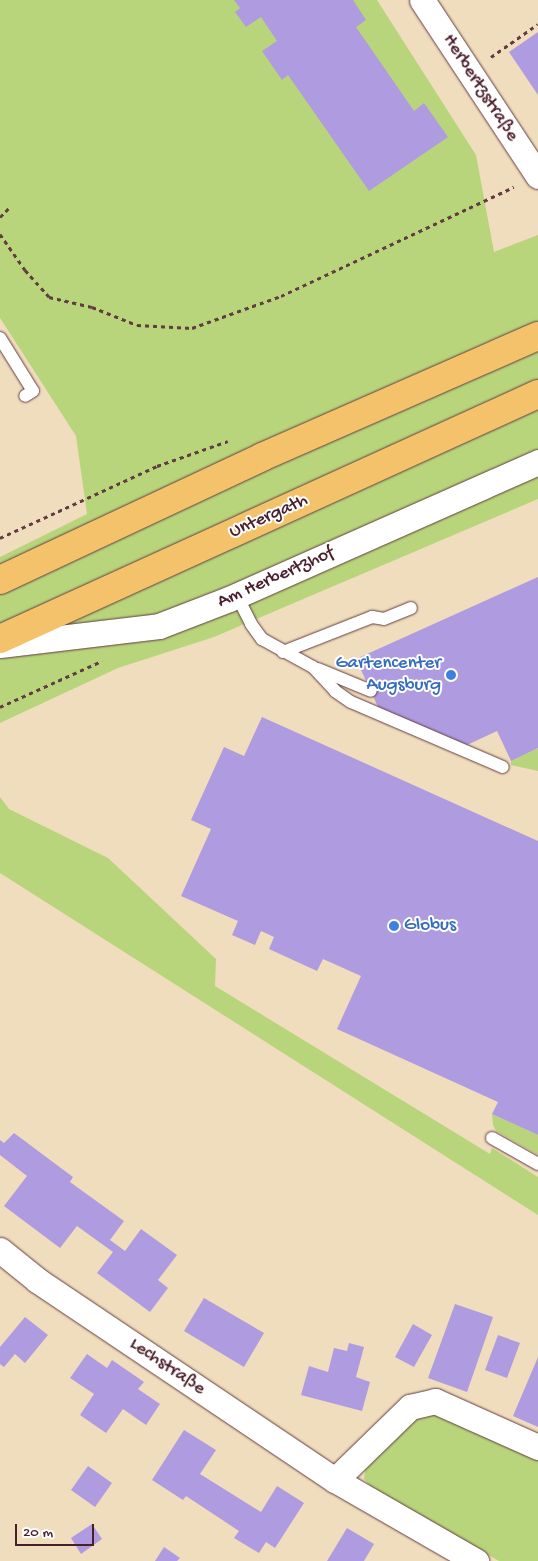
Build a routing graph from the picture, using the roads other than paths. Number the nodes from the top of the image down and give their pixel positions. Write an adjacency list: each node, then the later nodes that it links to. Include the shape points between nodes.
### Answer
1 (422, 0): 2 (street, Herbertzstraße, via 470,71)
2 (529, 180)
3 (538, 336): 8 (main road, via 262,457)
4 (0, 338): 6 (lane, via 33,391)
5 (538, 394): 11 (main road, Untergath)
6 (25, 396)
7 (538, 462): 9 (street, Am Herbertzhof)
8 (0, 580)
9 (236, 596): 12 (street, Am Herbertzhof, via 158,626); 13 (lane, via 262,639)
10 (411, 608): 13 (lane, via 384,619 372,617)
11 (0, 639)
12 (0, 645)
13 (283, 652): 14 (lane)
14 (313, 667): 15 (lane); 16 (lane, via 335,691 351,702)
15 (371, 691)
16 (503, 768)
17 (492, 1138): 18 (lane)
18 (538, 1164)
19 (0, 1250): 21 (street, Lechstraße, via 37,1280)
20 (538, 1447): 21 (street, via 435,1401 410,1407)
21 (335, 1480): 22 (street, Lechstraße)
22 (476, 1561)

